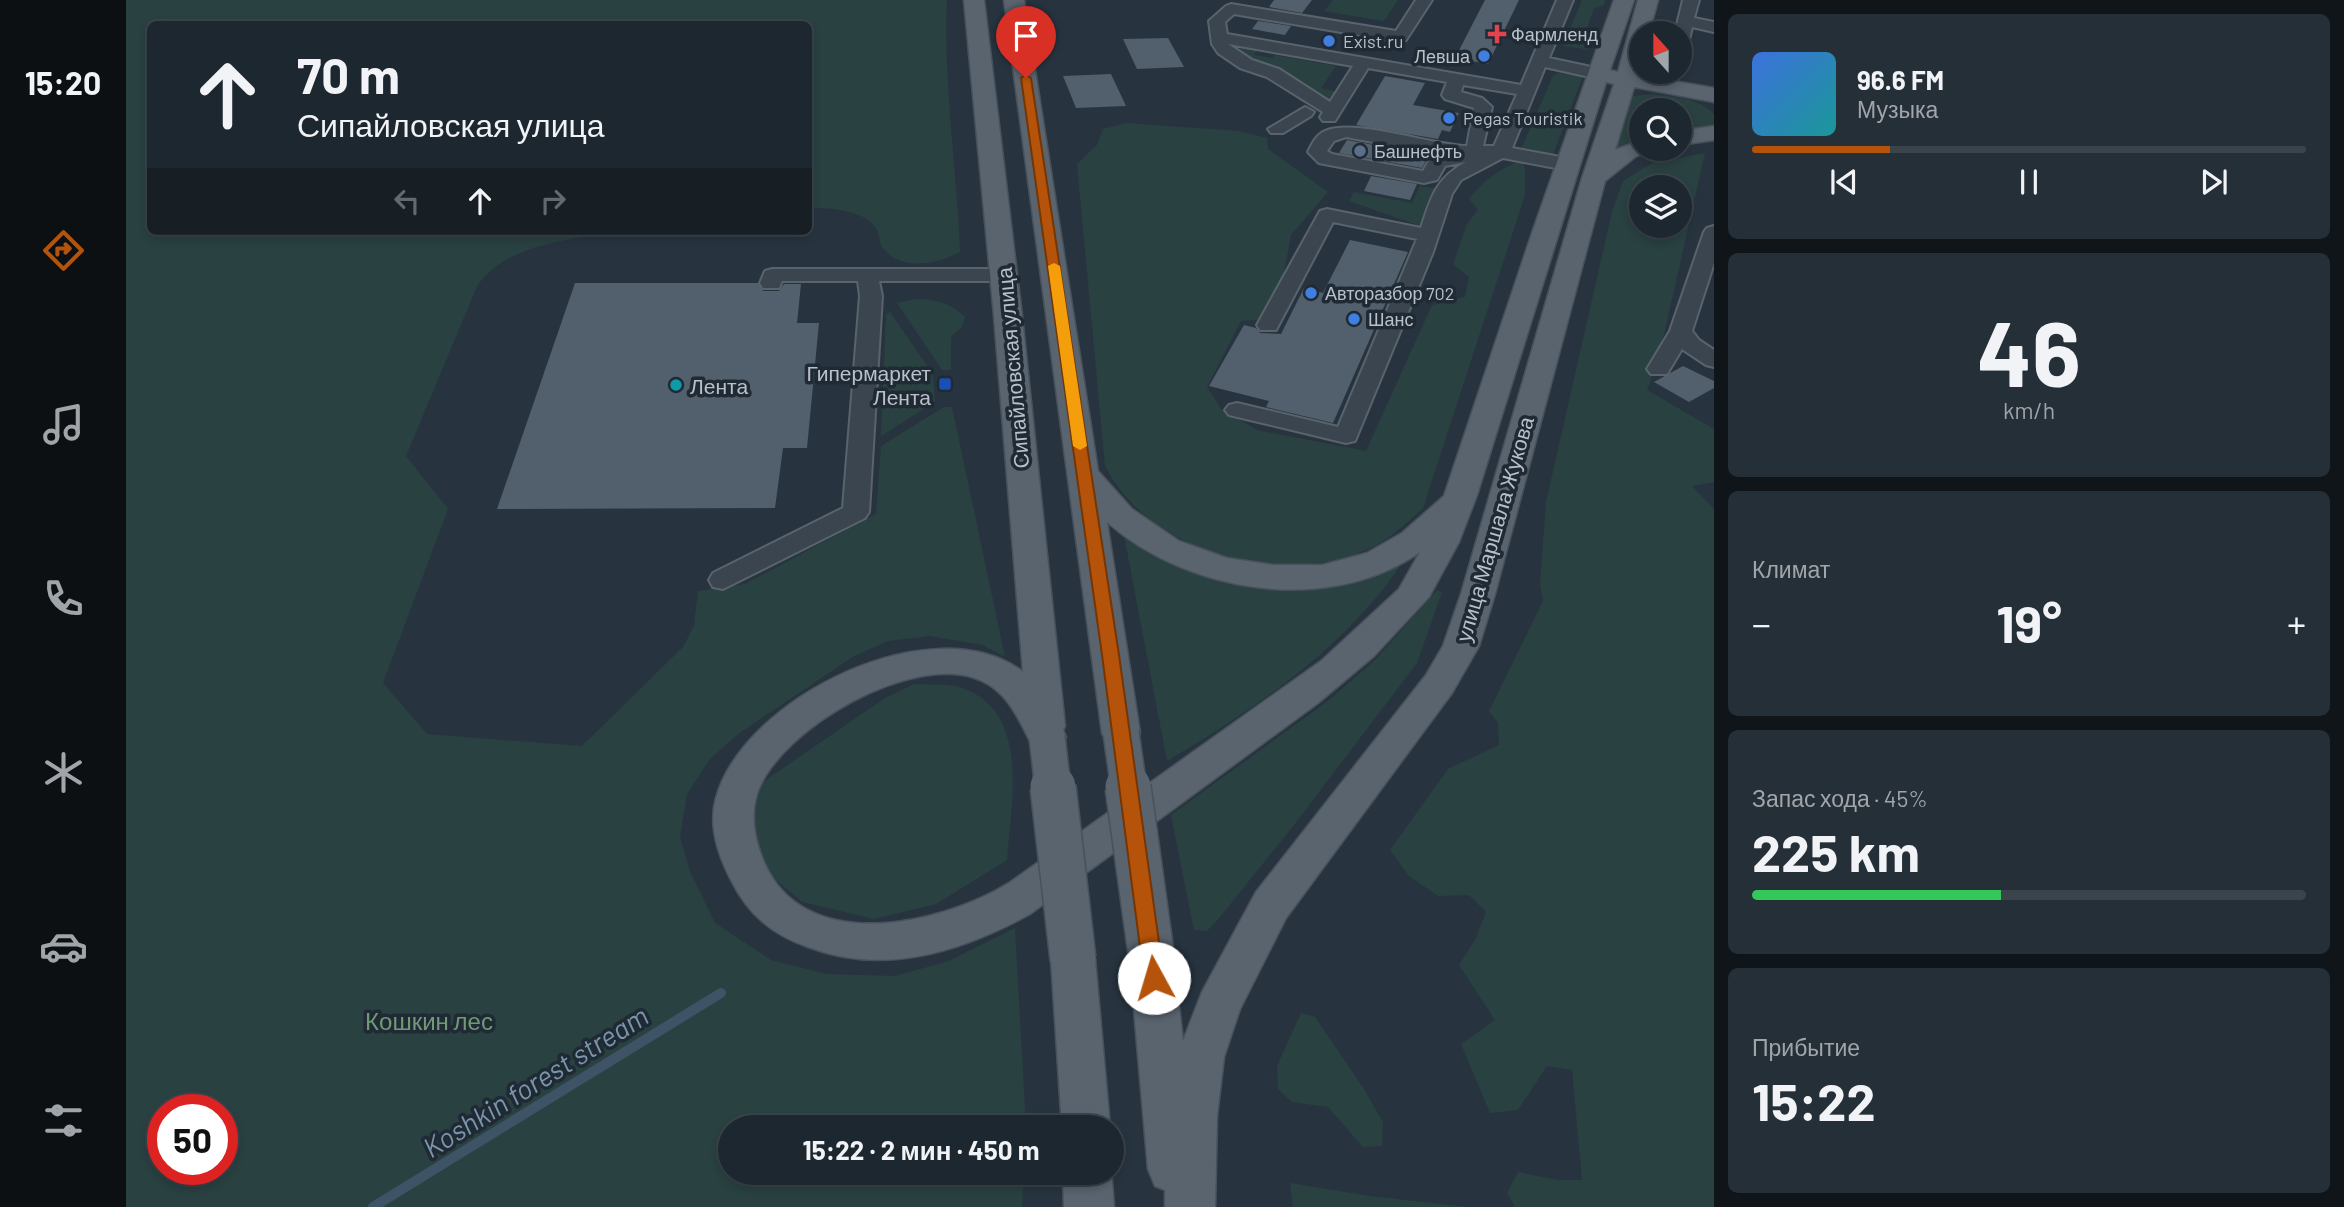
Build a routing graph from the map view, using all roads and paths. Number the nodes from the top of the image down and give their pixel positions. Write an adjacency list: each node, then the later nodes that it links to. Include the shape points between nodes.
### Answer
1 (974, 0): 36 (main road, Сипайловская улица)
2 (1014, 0): 43 (main road)
3 (1424, 0): 14 (street)
4 (1565, 0): 15 (street)
5 (1623, 0): 17 (main road, улица Маршала Жукова)
6 (1648, 0): 19 (main road, улица Маршала Жукова)
7 (1691, 0): 10 (street)
8 (1210, 5): 9 (street)
9 (1231, 9): 13 (street, via 1217,21); 14 (street)
10 (1686, 21)
11 (1692, 22): 12 (street)
12 (1714, 27)
13 (1218, 37): 16 (street); 25 (street, via 1222,48 1235,58 1273,73)
14 (1400, 37): 16 (street)
15 (1540, 61): 17 (street); 21 (street)
16 (1373, 64): 18 (street); 25 (street)
17 (1599, 74): 19 (main road); 32 (main road, улица Маршала Жукова)
18 (1458, 79): 21 (street); 29 (street, via 1451,96 1483,107)
19 (1626, 80): 32 (main road, улица Маршала Жукова)
20 (1682, 84): 23 (main road)
21 (1528, 91): 30 (street)
22 (1284, 94): 24 (street, via 1290,104)
23 (1714, 95)
24 (1305, 112): 25 (street); 26 (street)
25 (1331, 114): 29 (street)
26 (1277, 129)
27 (1714, 134): 28 (main road)
28 (1692, 137)
29 (1475, 144): 30 (street)
30 (1502, 151): 30 (street, via 1453,151 1346,132 1332,133 1321,141 1317,152 1326,159 1424,177 1430,176 1438,161); 32 (street); 34 (street, via 1454,176 1442,194)
31 (1629, 151): 32 (main road)
32 (1580, 171): 44 (main road, улица Маршала Жукова); 51 (main road, улица Маршала Жукова, via 1478,594 1461,646 1438,684 1271,905 1218,1006 1201,1056 1193,1116)
33 (1714, 232): 39 (street)
34 (1428, 235): 38 (street, via 1327,215); 42 (street, via 1346,436)
35 (867, 275): 36 (street); 37 (street, via 772,275); 45 (street, via 871,296 856,512)
36 (1003, 275): 46 (main road, Сипайловская улица)
37 (771, 283)
38 (1268, 325)
39 (1681, 331): 40 (street, via 1691,345); 41 (street)
40 (1714, 360)
41 (1658, 369)
42 (1237, 410)
43 (1084, 474): 44 (main road, via 1118,515 1181,556 1251,574 1317,577 1367,566 1439,521); 50 (main road, bridge, via 1151,953)
44 (1460, 496): 46 (main road, улица Маршала Жукова, via 1447,533 1415,593 1363,645 1268,720 1014,902 960,927 905,941 843,942 799,926 761,897 741,861 732,825 740,786 795,722 859,681 932,660 961,661 993,670 1017,687)
45 (723, 580)
46 (1046, 737): 47 (main road, Сипайловская улица, bridge, via 1073,959)
47 (1085, 1115)
48 (1088, 1185): 49 (main road)
49 (1089, 1207)
50 (1177, 1207)
51 (1190, 1207)

